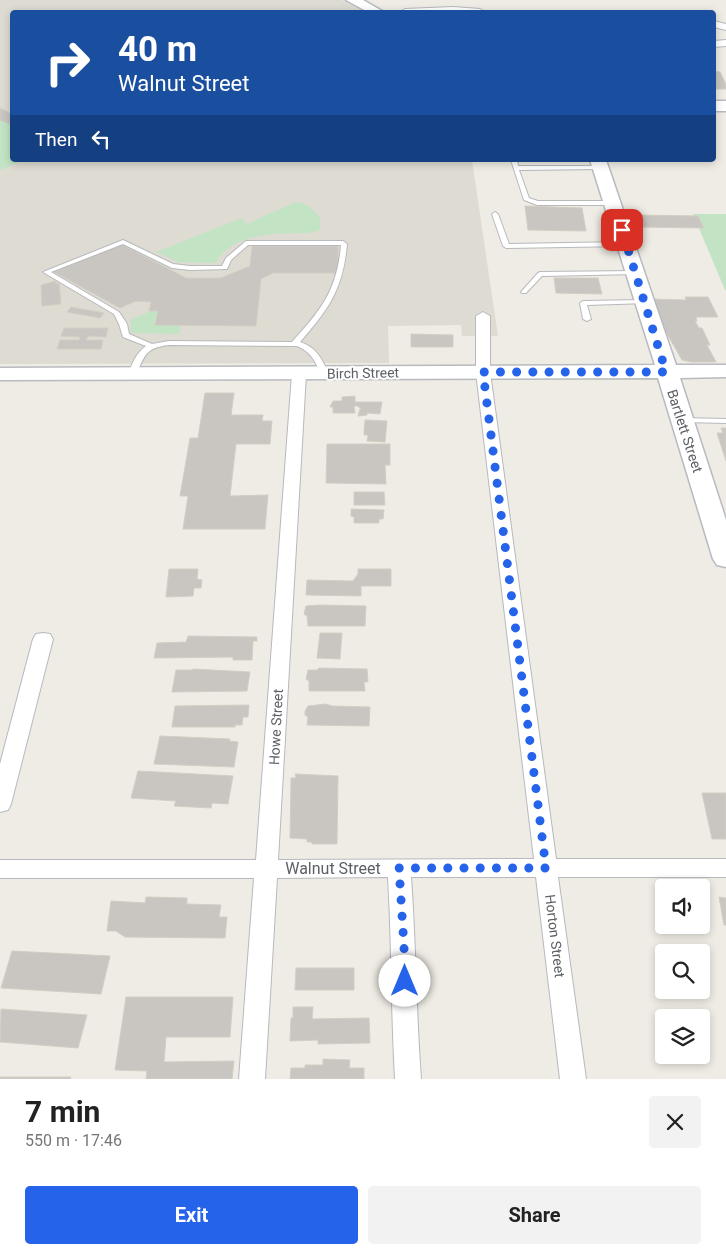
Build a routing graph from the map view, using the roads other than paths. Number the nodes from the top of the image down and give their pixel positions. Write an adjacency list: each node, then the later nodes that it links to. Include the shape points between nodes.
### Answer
1 (353, 0): 2 (street)
2 (373, 10)
3 (514, 162): 5 (lane)
4 (599, 164): 5 (lane); 6 (street, Bartlett Street)
5 (516, 168): 6 (lane, via 526,199 537,203)
6 (612, 203): 8 (street, Bartlett Street)
7 (495, 214): 8 (lane, via 506,246)
8 (626, 244): 9 (street, Bartlett Street)
9 (636, 273): 10 (lane, via 540,274); 11 (street, Bartlett Street)
10 (524, 292)
11 (646, 302): 13 (lane, via 583,303); 17 (street, Bartlett Street)
12 (483, 316): 16 (street, Horton Street)
13 (587, 319)
14 (294, 344): 15 (lane, via 168,343); 15 (lane, via 320,314 339,282 344,251 341,242 246,242 228,259 225,268 172,266 123,242 46,272 110,308 121,319 126,335); 21 (lane, via 314,352)
15 (150, 346): 22 (lane, via 140,354)
16 (483, 372): 17 (street, Birch Street); 21 (street, Birch Street); 30 (street, Horton Street)
17 (666, 372): 18 (street, Birch Street); 23 (street, Bartlett Street)
18 (726, 372)
19 (0, 374): 22 (street, Birch Street)
20 (299, 374): 21 (street, Birch Street); 22 (street, Birch Street); 28 (street, Howe Street)
21 (325, 374)
22 (132, 375)
23 (682, 420): 24 (lane); 25 (street, Bartlett Street)
24 (726, 421)
25 (726, 559)
26 (43, 639): 27 (street)
27 (0, 804)
28 (267, 868): 29 (street, Walnut Street); 32 (street, Walnut Street); 33 (street, Howe Street)
29 (399, 868): 30 (street, Walnut Street); 34 (street)
30 (546, 868): 31 (street, Walnut Street); 35 (street, Horton Street)
31 (726, 868)
32 (0, 869)
33 (252, 1079)
34 (408, 1079)
35 (573, 1079)

